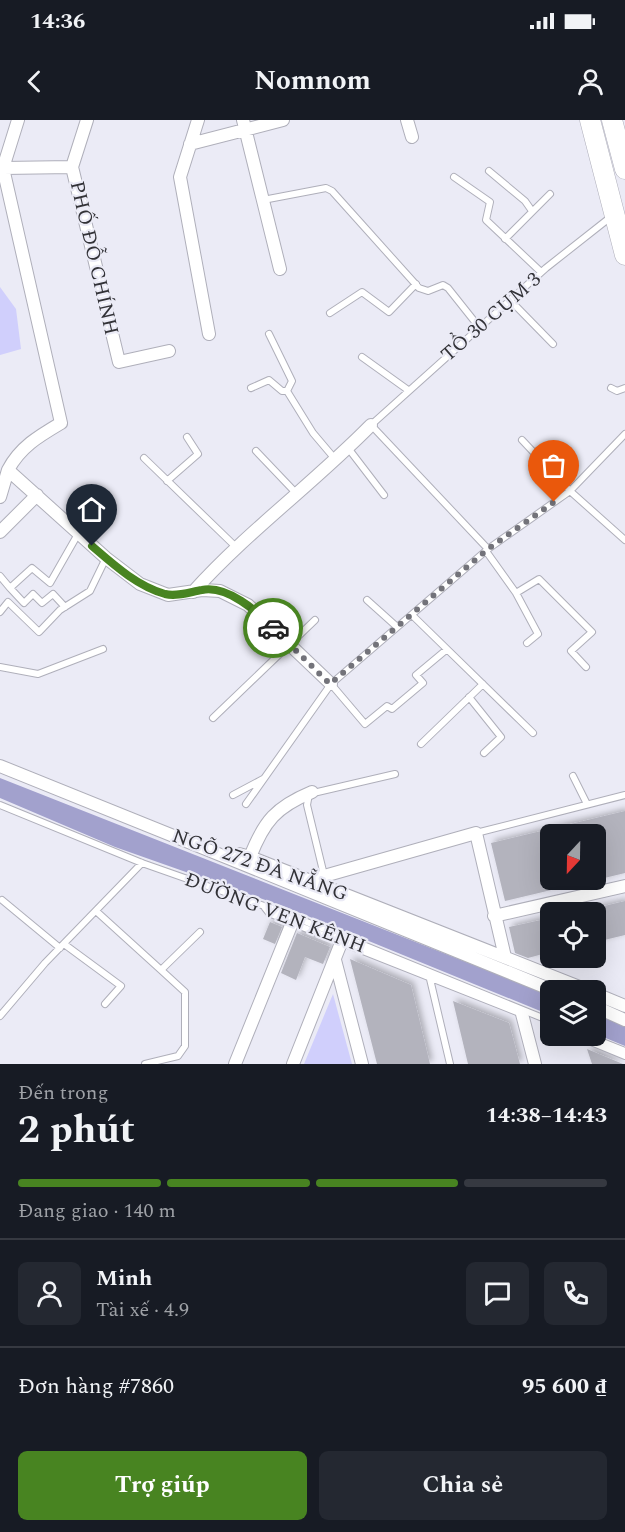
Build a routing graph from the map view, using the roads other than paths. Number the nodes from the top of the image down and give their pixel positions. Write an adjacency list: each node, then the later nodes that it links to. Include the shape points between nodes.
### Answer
1 (18, 120): 12 (street)
2 (87, 120): 11 (street, PHỐ ĐỖ CHÍNH)
3 (198, 120): 10 (street)
4 (284, 120): 8 (street)
5 (407, 120): 9 (street)
6 (590, 120): 19 (main road)
7 (612, 120): 13 (main road)
8 (244, 125): 10 (street); 17 (street)
9 (412, 137)
10 (190, 144): 28 (street, via 180,177)
11 (72, 167): 12 (street); 31 (street, PHỐ ĐỖ CHÍNH, via 119,362)
12 (3, 168): 46 (street, via 61,423 28,444)
13 (625, 169)
14 (489, 171): 18 (lane)
15 (454, 177): 20 (lane, via 490,202 486,220)
16 (550, 194): 18 (lane)
17 (264, 200): 22 (street); 24 (lane, via 326,188)
18 (532, 211): 20 (lane)
19 (614, 215): 21 (main road); 23 (lane, TỔ 30 CỤM 3)
20 (505, 238): 23 (lane)
21 (625, 255)
22 (280, 269)
23 (541, 273): 25 (lane, TỔ 30 CỤM 3)
24 (416, 284): 26 (lane, via 389,312 362,292); 27 (lane, via 428,291 443,285 448,288)
25 (510, 300): 27 (lane, TỔ 30 CỤM 3); 30 (lane)
26 (330, 313)
27 (479, 327): 36 (lane, TỔ 30 CỤM 3)
28 (209, 334)
29 (269, 334): 37 (lane, via 292,381)
30 (553, 344)
31 (169, 351)
32 (362, 357): 36 (lane)
33 (250, 388): 37 (lane, via 269,380)
34 (611, 388): 35 (lane)
35 (625, 388)
36 (408, 390): 38 (lane, TỔ 30 CỤM 3)
37 (287, 391): 45 (lane, via 313,433)
38 (372, 425): 42 (street, TỔ 30 CỤM 3); 57 (lane)
39 (625, 434): 48 (lane)
40 (187, 437): 47 (lane, via 198,454)
41 (522, 440): 48 (lane)
42 (348, 448): 45 (street, TỔ 30 CỤM 3); 51 (lane)
43 (256, 451): 49 (lane)
44 (144, 458): 47 (lane)
45 (336, 460): 49 (street, TỔ 30 CỤM 3)
46 (8, 470): 50 (street); 52 (street)
47 (167, 481): 56 (lane)
48 (570, 491): 55 (lane); 57 (lane)
49 (296, 493): 56 (street, TỔ 30 CỤM 3)
50 (37, 495): 53 (street); 54 (street)
51 (384, 495)
52 (0, 497)
53 (0, 532)
54 (78, 533): 58 (street); 60 (lane, via 50,583 32,568)
55 (625, 540)
56 (236, 547): 61 (street, TỔ 30 CỤM 3)
57 (487, 550): 62 (lane); 66 (lane)
58 (106, 558): 61 (street, via 140,584 168,595); 64 (lane, via 90,591)
59 (0, 576): 60 (lane)
60 (10, 588): 64 (lane, via 24,603 33,594 42,603 53,594)
61 (191, 593): 70 (street, via 220,591 248,605)
62 (516, 594): 69 (lane, via 538,634); 74 (lane, via 538,579 592,632 571,651)
63 (367, 600): 68 (lane)
64 (65, 607): 65 (lane, via 39,632 8,602)
65 (0, 612)
66 (412, 615): 68 (lane); 72 (lane)
67 (315, 620): 70 (lane)
68 (396, 626): 75 (lane)
69 (527, 643)
70 (290, 644): 75 (street); 78 (lane)
71 (103, 649): 73 (lane, via 38,674)
72 (446, 650): 75 (lane, via 417,675 423,683 392,710 387,706 365,724); 76 (lane)
73 (0, 667)
74 (586, 667)
75 (330, 684): 85 (lane)
76 (483, 684): 77 (lane); 79 (lane)
77 (469, 697): 80 (lane); 81 (lane, via 501,737)
78 (213, 718)
79 (533, 733)
80 (421, 744)
81 (484, 753)
82 (0, 766): 94 (street, NGÕ 272 ĐÀ NẴNG)
83 (395, 774): 86 (lane)
84 (573, 776): 90 (lane)
85 (266, 777): 87 (lane); 89 (lane)
86 (312, 792): 93 (street, via 286,803 262,828); 96 (lane, via 307,805)
87 (233, 795)
88 (625, 795): 90 (lane)
89 (246, 804)
90 (586, 804): 92 (lane)
91 (0, 805): 95 (lane, ĐƯỜNG VEN KÊNH)
92 (476, 833): 96 (street); 102 (street)
93 (250, 857): 94 (street, NGÕ 272 ĐÀ NẴNG, via 239,854); 97 (street, NGÕ 272 ĐÀ NẴNG)
94 (232, 860): 112 (street)
95 (142, 862): 100 (lane, ĐƯỜNG VEN KÊNH); 101 (lane)
96 (324, 875): 97 (street)
97 (310, 880): 107 (street, NGÕ 272 ĐÀ NẴNG)
98 (625, 886): 102 (street)
99 (2, 900): 106 (lane)
100 (267, 910): 103 (lane, ĐƯỜNG VEN KÊNH); 119 (lane, ĐƯỜNG VEN KÊNH, via 287,914)
101 (96, 911): 106 (lane); 109 (lane)
102 (494, 916): 107 (street)
103 (292, 923): 105 (lane, ĐƯỜNG VEN KÊNH); 127 (street)
104 (200, 932): 109 (lane)
105 (341, 943): 108 (street); 110 (lane, ĐƯỜNG VEN KÊNH)
106 (62, 946): 114 (lane, via 121,986); 118 (lane)
107 (505, 957): 111 (street, NGÕ 272 ĐÀ NẴNG)
108 (335, 960): 128 (street); 129 (street)
109 (161, 970): 126 (lane, via 185,992 185,1046 178,1056)
110 (430, 979): 117 (lane, ĐƯỜNG VEN KÊNH); 130 (lane)
111 (562, 980)
112 (540, 985)
113 (606, 998): 115 (street)
114 (105, 1004)
115 (625, 1006)
116 (606, 1012): 121 (street)
117 (522, 1014): 120 (lane, ĐƯỜNG VEN KÊNH); 131 (street)
118 (0, 1016)
119 (540, 1019)
120 (540, 1020)
121 (625, 1020)
122 (606, 1043): 124 (lane)
123 (601, 1046): 125 (lane)
124 (625, 1051)
125 (625, 1056)
126 (145, 1064)
127 (236, 1064)
128 (293, 1064)
129 (362, 1064)
130 (450, 1064)
131 (535, 1064)

